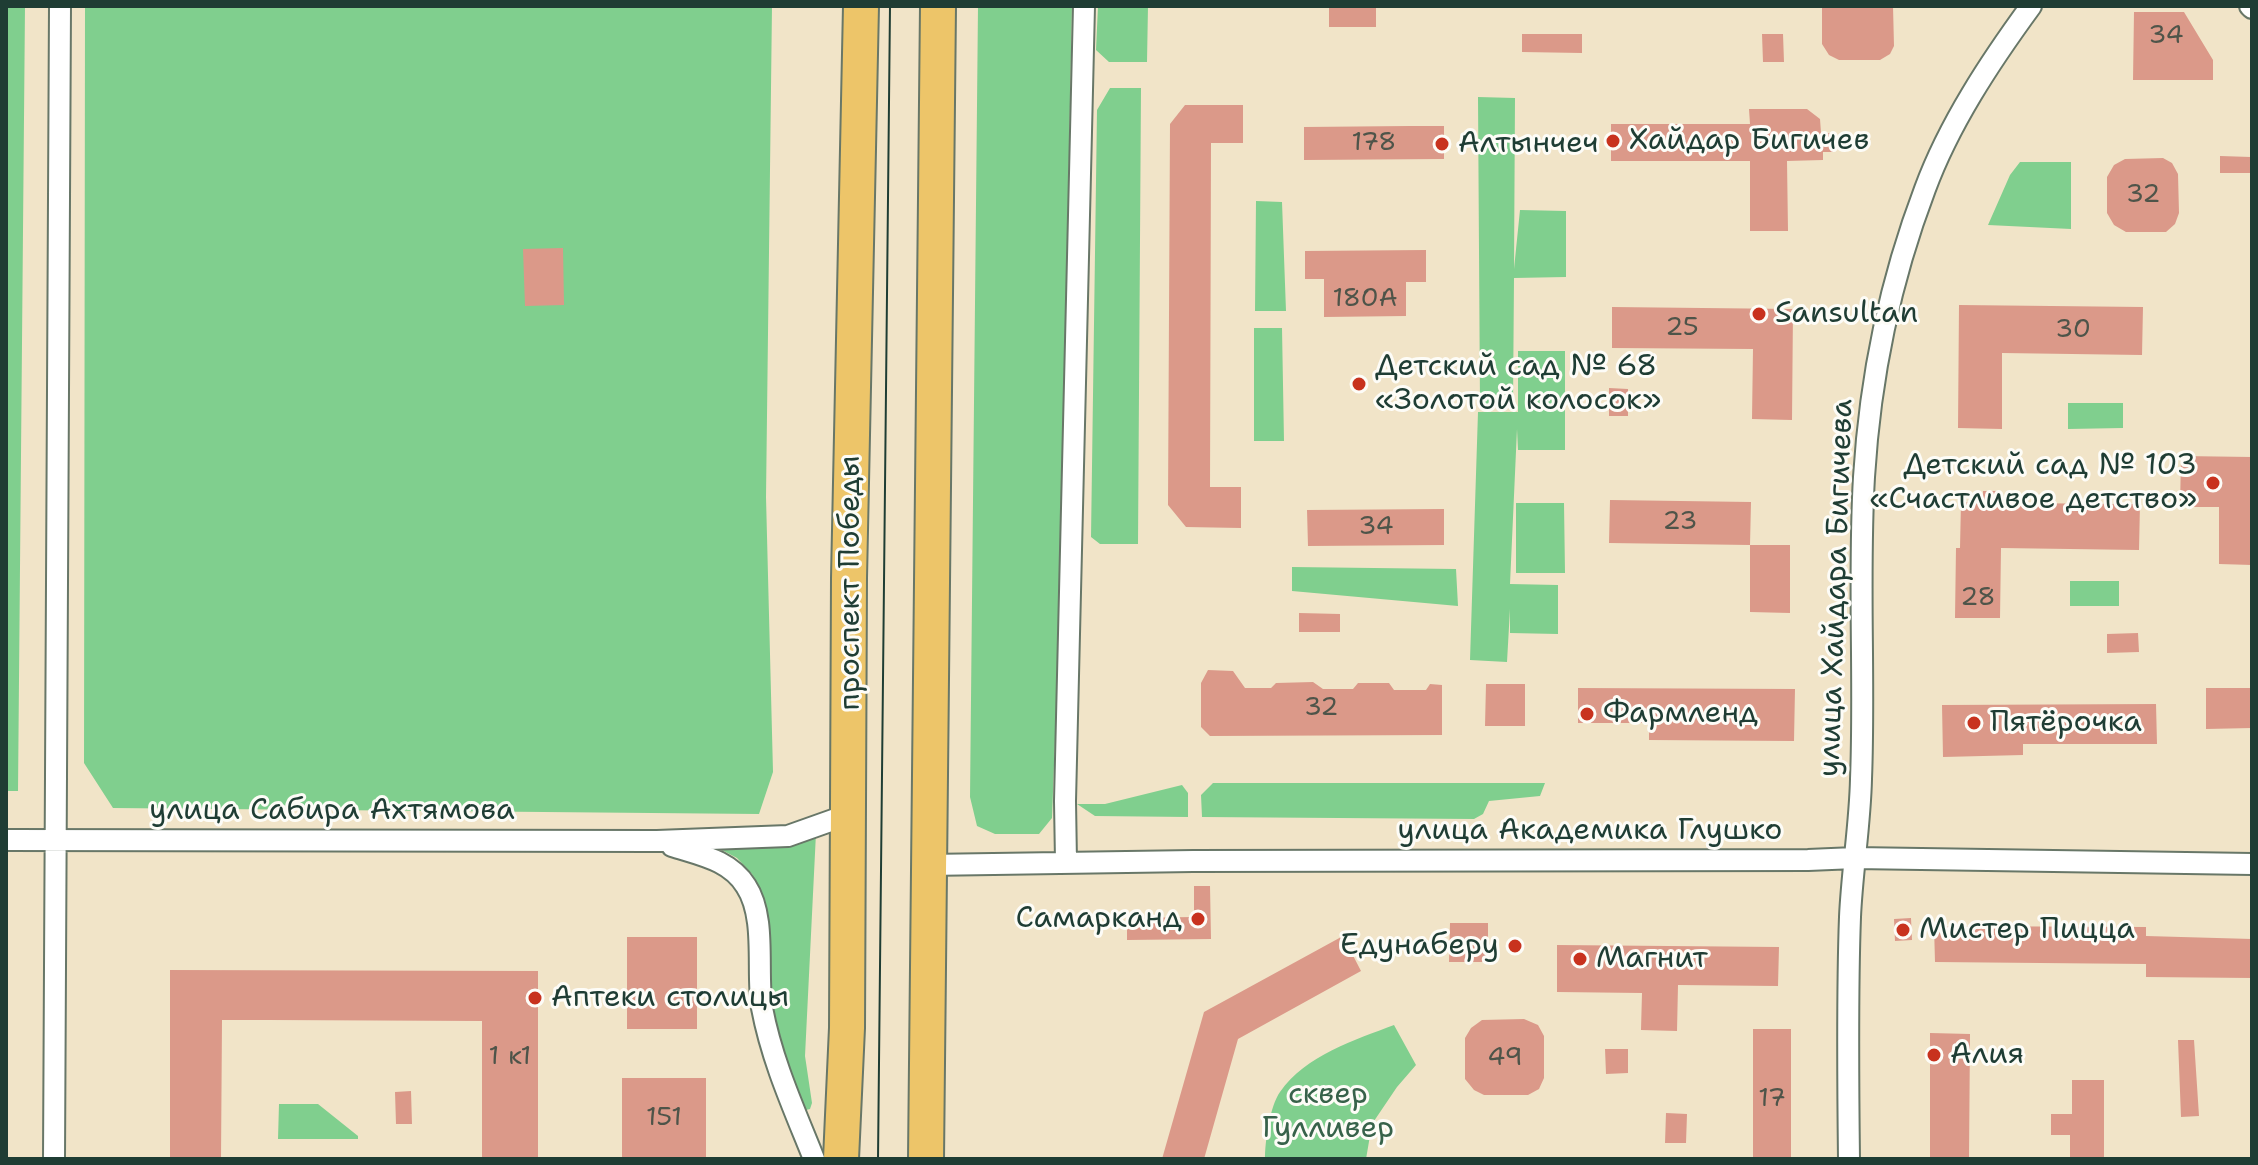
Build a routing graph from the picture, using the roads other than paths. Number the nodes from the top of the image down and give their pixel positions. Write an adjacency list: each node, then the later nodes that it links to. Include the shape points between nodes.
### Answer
1 (60, 6): 8 (street)
2 (861, 6): 6 (main road, проспект Победы)
3 (938, 6): 13 (main road)
4 (1084, 6): 11 (street)
5 (2031, 6): 10 (street, улица Хайдара Бигичева, via 1951,131 1926,187 1896,278 1874,378 1864,478 1861,780)
6 (850, 814): 9 (street, улица Сабира Ахтямова, via 788,836); 16 (main road, проспект Победы)
7 (6, 840): 8 (street, улица Сабира Ахтямова)
8 (56, 840): 9 (street, улица Сабира Ахтямова); 14 (street)
9 (657, 841): 15 (street, улица Сабира Ахтямова, via 716,860 739,876 751,894 757,915 761,1004 787,1096)
10 (1855, 858): 11 (street, улица Академика Глушко); 12 (street, улица Академика Глушко); 18 (street, улица Хайдара Бигичева, via 1848,996)
11 (1066, 862): 13 (street, улица Академика Глушко)
12 (2252, 864)
13 (927, 865): 17 (main road)
14 (54, 1159)
15 (814, 1159)
16 (841, 1159)
17 (926, 1159)
18 (1849, 1159)

